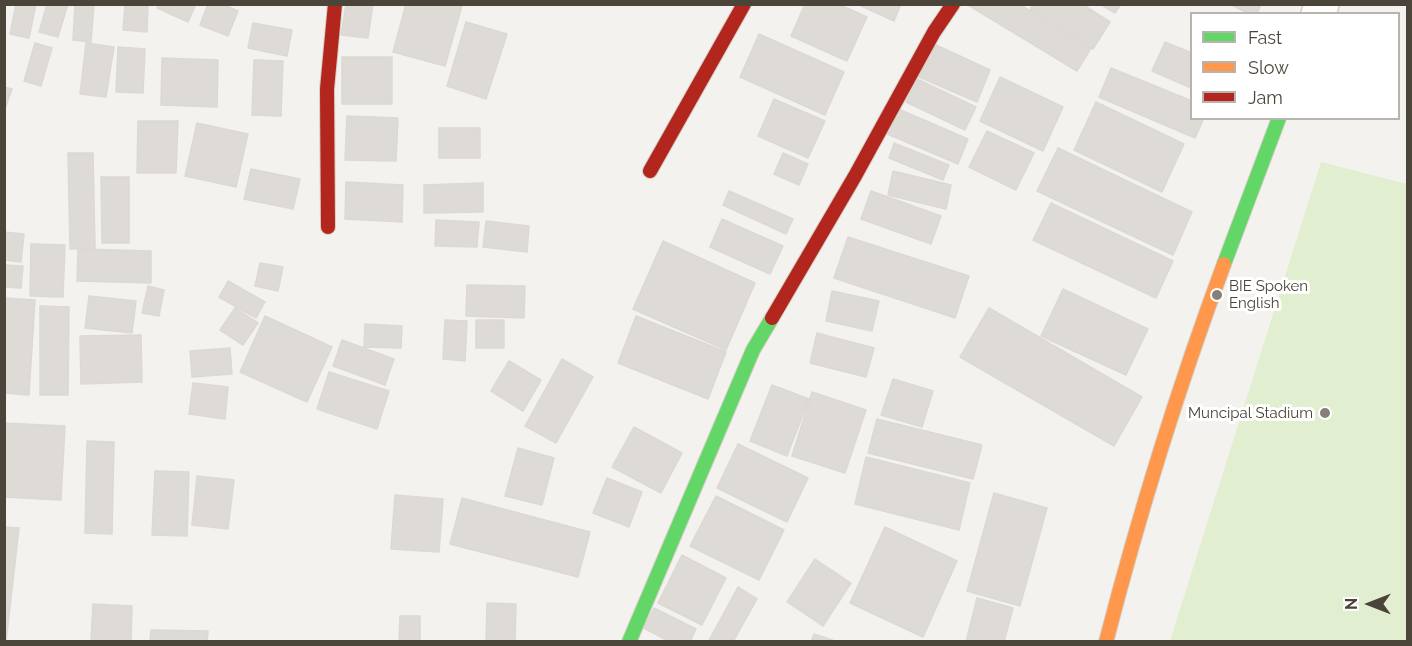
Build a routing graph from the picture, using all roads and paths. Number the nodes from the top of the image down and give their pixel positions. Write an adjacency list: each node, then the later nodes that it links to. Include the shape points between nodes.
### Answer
1 (335, 4): 6 (street, via 327,89)
2 (744, 4): 5 (street)
3 (953, 4): 7 (street, via 753,350)
4 (1278, 120): 8 (street, via 1197,338 1131,545)
5 (650, 171)
6 (328, 227)
7 (629, 642)
8 (1106, 642)

